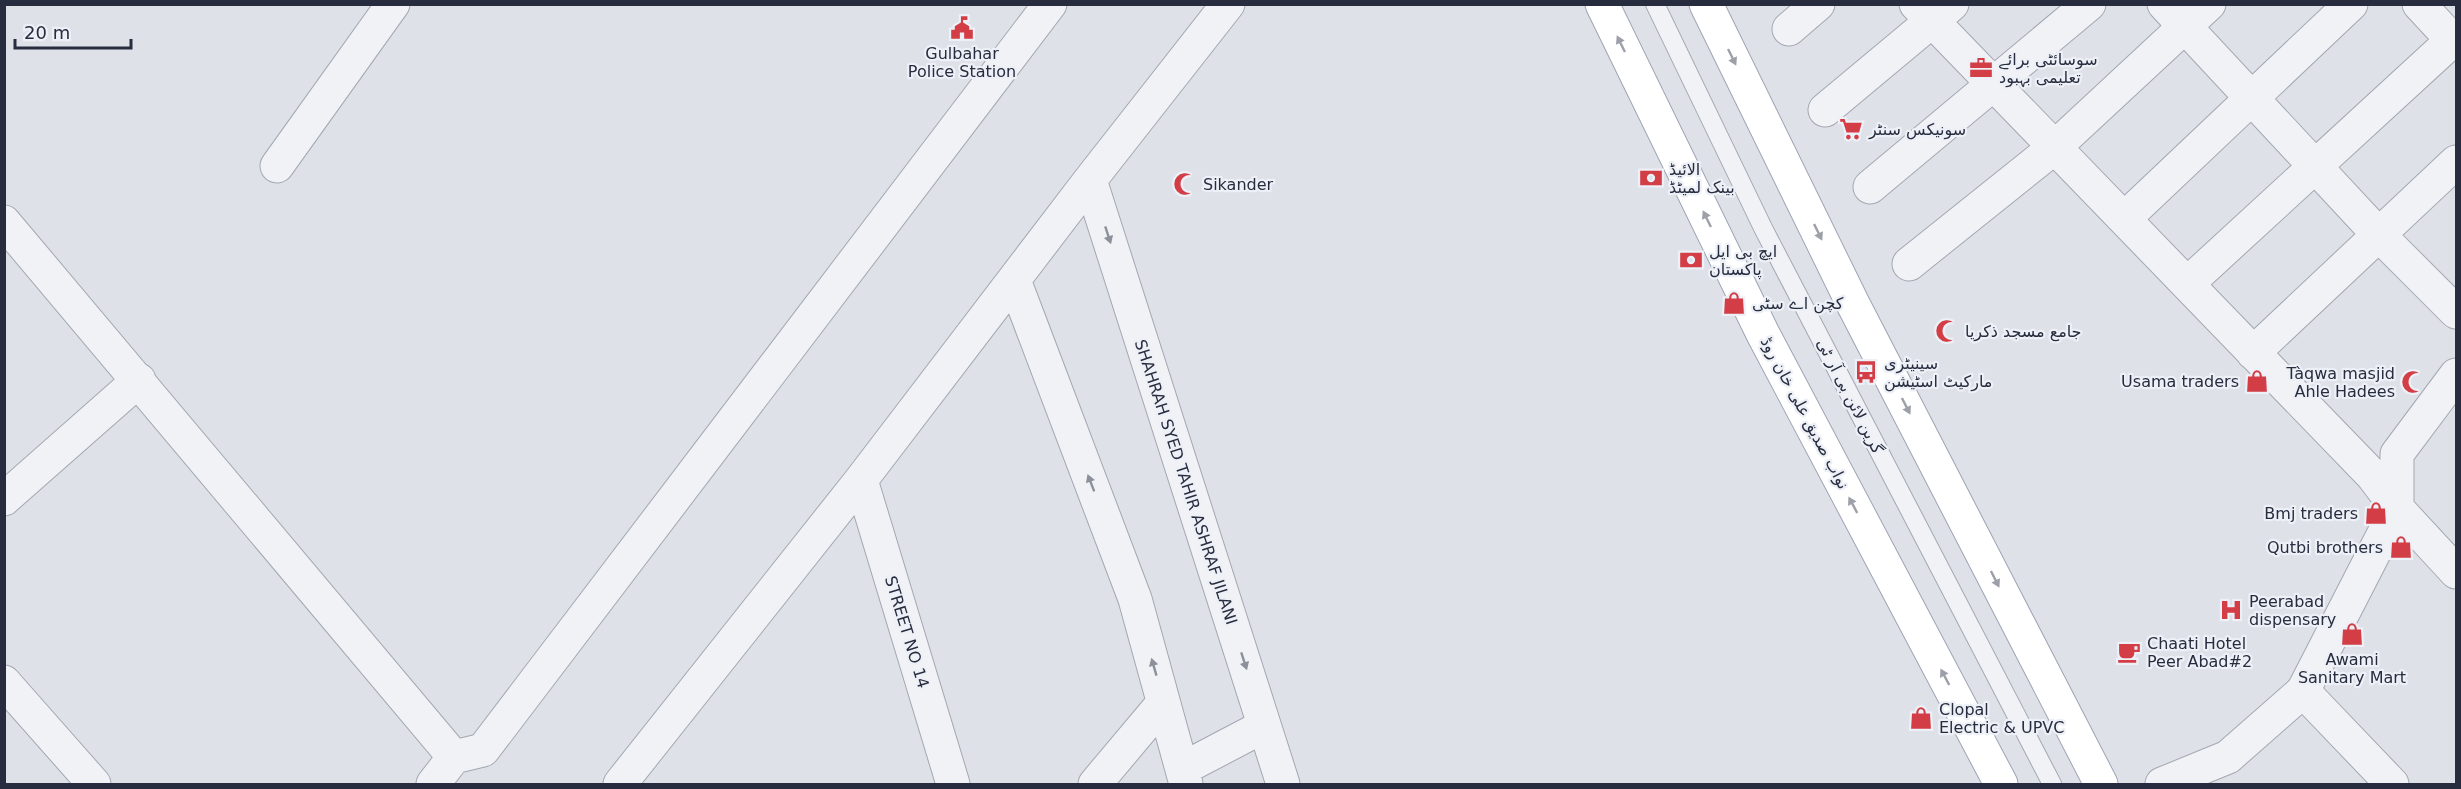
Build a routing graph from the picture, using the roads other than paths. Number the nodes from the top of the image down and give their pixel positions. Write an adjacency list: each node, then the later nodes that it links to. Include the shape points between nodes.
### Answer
1 (393, 4): 21 (street)
2 (1050, 4): 43 (street, via 483,750)
3 (1228, 4): 23 (street)
4 (1602, 4): 51 (main road, نواب صدیق علی خان روڈ, one-way to 4, via 1763,334)
5 (1654, 4): 52 (lane, گرین لائن بی آر ٹی, via 1763,228)
6 (1706, 4): 53 (main road, one-way to 53, via 1853,304)
7 (1818, 4): 14 (street)
8 (2089, 4): 16 (street)
9 (2209, 4): 13 (street)
10 (2351, 4): 17 (street)
11 (2418, 4): 15 (street)
12 (1933, 10): 16 (street); 18 (street)
13 (2175, 16): 17 (street); 19 (street)
14 (1789, 29)
15 (2455, 40): 22 (street)
16 (1994, 84): 19 (street); 24 (street)
17 (2252, 99): 22 (street); 25 (street)
18 (1825, 110)
19 (2055, 147): 25 (street); 28 (street)
20 (2457, 162): 27 (street)
21 (277, 166)
22 (2315, 167): 27 (street); 30 (street)
23 (1090, 180): 29 (street); 42 (street, SHAHRAH SYED TAHIR ASHRAF JILANI, one-way to 42)
24 (1870, 187)
25 (2124, 219): 30 (street)
26 (4, 222): 34 (street)
27 (2379, 235): 31 (street); 32 (street)
28 (1909, 264)
29 (1014, 280): 35 (street); 41 (street, one-way to 29, via 1134,599)
30 (2187, 284): 32 (street)
31 (2457, 312)
32 (2253, 353): 37 (street, via 2372,475)
33 (2456, 378): 37 (street, via 2397,454)
34 (139, 380): 36 (street); 43 (street)
35 (861, 480): 45 (street); 48 (street, STREET NO 14)
36 (4, 500)
37 (2397, 508): 38 (street); 40 (street)
38 (2454, 563)
39 (4, 682): 46 (street)
40 (2303, 691): 54 (street, via 2228,757); 55 (street)
41 (1163, 703): 44 (street); 49 (street)
42 (1264, 726): 44 (street); 50 (street, SHAHRAH SYED TAHIR ASHRAF JILANI)
43 (454, 757): 47 (street)
44 (1184, 777)
45 (633, 778)
46 (94, 784)
47 (433, 784)
48 (953, 784)
49 (1095, 784)
50 (1284, 784)
51 (2001, 784)
52 (2052, 784)
53 (2101, 784)
54 (2162, 784)
55 (2392, 784)

